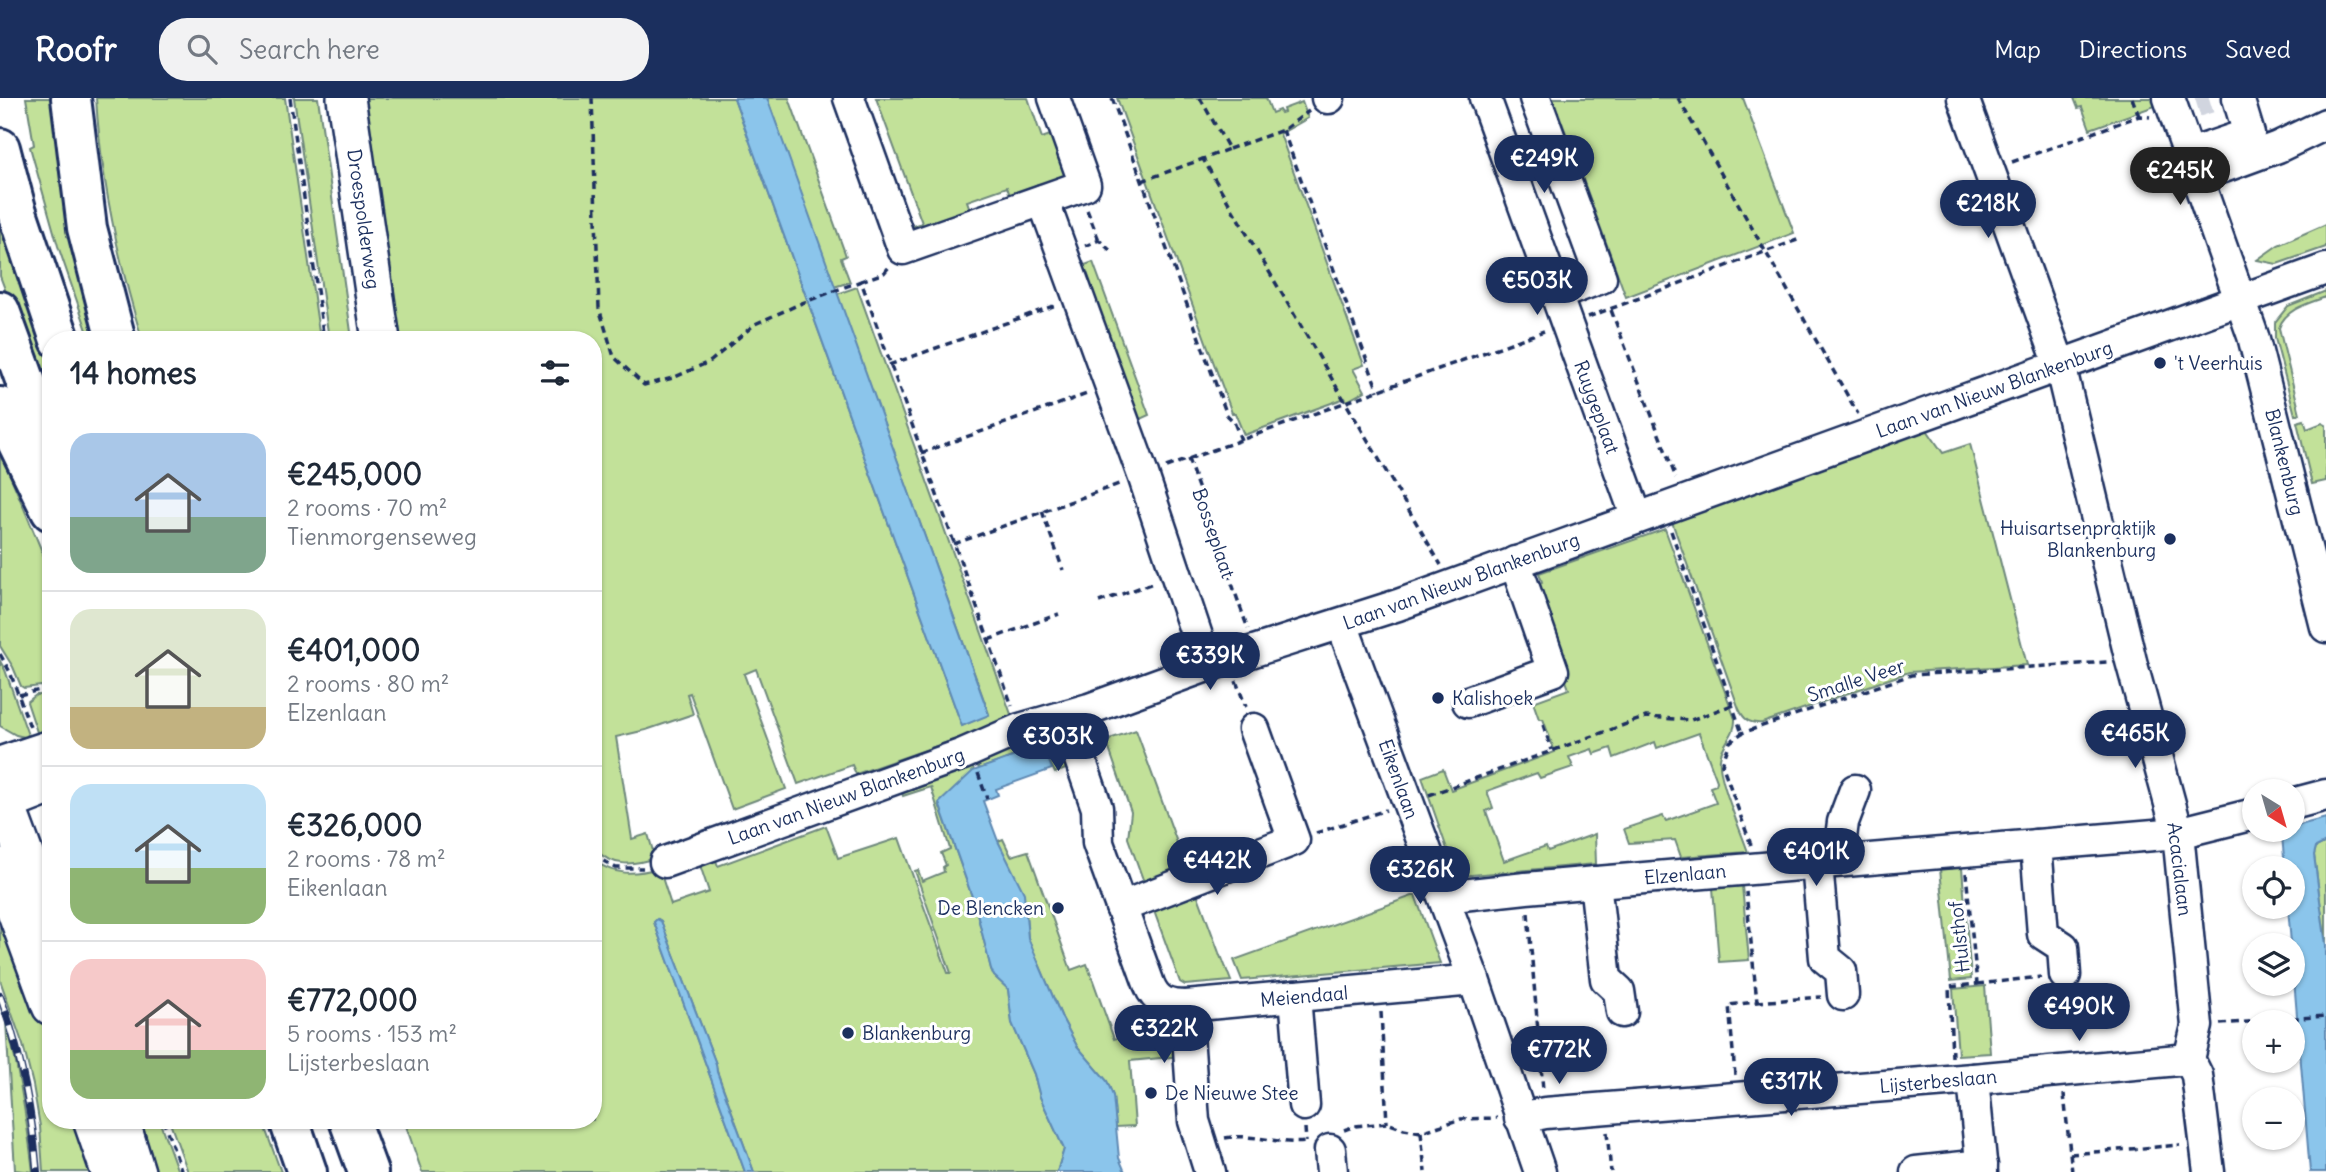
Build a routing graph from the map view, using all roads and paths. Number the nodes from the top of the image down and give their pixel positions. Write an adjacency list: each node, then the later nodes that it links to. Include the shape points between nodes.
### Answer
1 (71, 98): 44 (highway, via 87,228)
2 (290, 98): 45 (path)
3 (330, 98): 46 (main road, Droespolderweg)
4 (346, 98): 47 (main road, Droespolderweg)
5 (592, 98): 36 (path, via 599,308 614,357 644,385 711,361 755,324)
6 (849, 98): 31 (street)
7 (1054, 98): 27 (street)
8 (1112, 98): 26 (path)
9 (1200, 98): 22 (path)
10 (1328, 98): 20 (path)
11 (1535, 98): 37 (street, via 1601,278)
12 (1678, 98): 32 (path)
13 (1963, 98): 25 (street, Acacialaan)
14 (2132, 98): 18 (path)
15 (2238, 98): 24 (street, via 2249,134)
16 (1493, 100): 37 (street, Ruygeplaat)
17 (2179, 107): 18 (path); 24 (street, Blankenburg)
18 (2139, 116): 25 (path)
19 (2326, 124): 24 (street, via 2278,146)
20 (1283, 130): 22 (path); 51 (path)
21 (0, 148): 43 (highway)
22 (1229, 149): 23 (path)
23 (1203, 159): 26 (path); 52 (path)
24 (2193, 166): 39 (street, Blankenburg)
25 (1990, 170): 49 (street, Acacialaan)
26 (1142, 181): 56 (path, via 1227,415)
27 (1086, 185): 28 (street); 30 (path, via 1087,209)
28 (1043, 200): 31 (street); 33 (street)
29 (1800, 239): 32 (path)
30 (1099, 240): 33 (path); 34 (path)
31 (903, 249): 36 (path, via 884,273)
32 (1767, 251): 40 (path); 55 (path)
33 (1064, 254): 38 (street)
34 (1114, 254)
35 (2326, 269): 39 (street, Laan van Nieuw Blankenburg)
36 (861, 282): 48 (path)
37 (1556, 295): 42 (street, Ruygeplaat)
38 (1079, 297): 48 (path); 50 (street)
39 (2241, 298): 49 (street, Laan van Nieuw Blankenburg); 71 (street, Blankenburg)
40 (1611, 310): 42 (path); 61 (path, via 1674,474)
41 (0, 311): 54 (highway)
42 (1566, 323): 51 (path); 61 (street, Ruygeplaat)
43 (57, 331)
44 (114, 331)
45 (323, 331)
46 (364, 331)
47 (380, 331)
48 (889, 365): 57 (path)
49 (2060, 365): 55 (street, Laan van Nieuw Blankenburg); 75 (street, Acacialaan)
50 (1111, 386): 57 (path); 59 (street)
51 (1378, 391): 52 (path)
52 (1344, 403): 56 (path); 67 (path)
53 (0, 407): 60 (highway)
54 (42, 426)
55 (1870, 434): 61 (street, Laan van Nieuw Blankenburg)
56 (1241, 440): 58 (path)
57 (921, 453): 63 (path)
58 (1188, 459): 59 (path); 74 (path, Bosseplaat)
59 (1143, 475): 62 (path); 66 (street)
60 (42, 493)
61 (1661, 509): 64 (street, Laan van Nieuw Blankenburg); 78 (path)
62 (1042, 511): 63 (path); 65 (path)
63 (954, 544): 72 (path)
64 (1515, 562): 67 (street, Laan van Nieuw Blankenburg); 77 (street, via 1553,671)
65 (1063, 570)
66 (1178, 575): 68 (path); 74 (street)
67 (1453, 584): 70 (street, Laan van Nieuw Blankenburg)
68 (1099, 602)
69 (1059, 614): 72 (path)
70 (1342, 624): 74 (street, Laan van Nieuw Blankenburg); 92 (street, Eikenlaan)
71 (2326, 627)
72 (988, 640): 81 (path)
73 (0, 654): 76 (path, via 19,695)
74 (1230, 659): 79 (street, Laan van Nieuw Blankenburg); 82 (path, Bosseplaat)
75 (2131, 661): 83 (path, Smalle Veer, via 1911,675); 94 (street, Acacialaan)
76 (42, 691)
77 (1468, 702)
78 (1732, 705): 83 (path); 84 (path, via 1691,720 1646,717)
79 (1065, 716): 81 (street, Laan van Nieuw Blankenburg); 107 (street, Meiendaal, via 1097,808 1098,843)
80 (1543, 725): 84 (path)
81 (1020, 729): 99 (street, Laan van Nieuw Blankenburg)
82 (1254, 729): 95 (street)
83 (1742, 733): 102 (path, via 1730,742 1722,764)
84 (1552, 750): 92 (path)
85 (42, 752): 86 (main road)
86 (0, 766)
87 (42, 787): 90 (main road)
88 (1855, 790): 100 (street)
89 (2326, 795): 91 (street)
90 (2, 798): 106 (main road)
91 (2305, 801)
92 (1408, 802): 95 (path); 105 (street, Eikenlaan)
93 (2242, 817): 94 (street, Elzenlaan)
94 (2178, 833): 96 (street, Elzenlaan); 119 (street, Acacialaan)
95 (1294, 840): 107 (street)
96 (2036, 845): 97 (street, Elzenlaan); 108 (street, via 2043,934 2063,947)
97 (1964, 850): 100 (street, Elzenlaan); 111 (path, Hulsthof)
98 (602, 860): 99 (path, via 616,868 640,869)
99 (665, 862)
100 (1827, 862): 102 (street, Elzenlaan); 113 (street, via 1825,958 1841,971)
101 (0, 867): 110 (main road)
102 (1752, 868): 103 (street, Elzenlaan); 115 (path)
103 (1595, 882): 104 (street, Elzenlaan); 117 (street, via 1606,979 1619,991)
104 (1526, 888): 105 (street, Elzenlaan); 126 (path)
105 (1445, 900): 109 (street, Eikenlaan)
106 (42, 903)
107 (1121, 907): 116 (street, Meiendaal, via 1154,994 1170,1006)
108 (2065, 975): 111 (path)
109 (1474, 980): 112 (street, Meiendaal); 126 (street, Eikenlaan)
110 (42, 981)
111 (1977, 984): 122 (path, Hulsthof, via 1949,987)
112 (1380, 989): 114 (street, Meiendaal); 127 (path)
113 (1843, 995): 115 (path)
114 (1295, 996): 116 (street, Meiendaal); 124 (street)
115 (1757, 1002): 123 (path, via 1728,1005)
116 (1186, 1006): 133 (street)
117 (1622, 1012)
118 (2326, 1016): 119 (path)
119 (2197, 1026): 120 (street, Acacialaan)
120 (2189, 1059): 121 (street, Lijsterbeslaan); 137 (street, via 2197,1075)
121 (2062, 1070): 122 (street, Lijsterbeslaan); 136 (path)
122 (1963, 1080): 123 (street, Lijsterbeslaan); 138 (street)
123 (1737, 1097): 125 (street, Lijsterbeslaan)
124 (1304, 1105)
125 (1605, 1108): 126 (street, Lijsterbeslaan); 147 (path)
126 (1532, 1115): 134 (path, via 1461,1119); 146 (street, Eikenlaan)
127 (1387, 1123): 134 (path); 135 (path, via 1355,1126)
128 (95, 1129): 140 (main road)
129 (123, 1129): 141 (main road)
130 (166, 1129): 142 (path)
131 (292, 1129): 143 (highway)
132 (352, 1129): 144 (highway)
133 (1197, 1131): 135 (path); 139 (street)
134 (1421, 1132): 145 (path)
135 (1329, 1148)
136 (2070, 1154): 137 (path); 149 (path)
137 (2208, 1157)
138 (1982, 1169): 148 (street)
139 (1210, 1171)
140 (110, 1172)
141 (136, 1172)
142 (182, 1172)
143 (307, 1172)
144 (368, 1172)
145 (1425, 1172)
146 (1540, 1172)
147 (1611, 1172)
148 (1916, 1172)
149 (2072, 1172)

